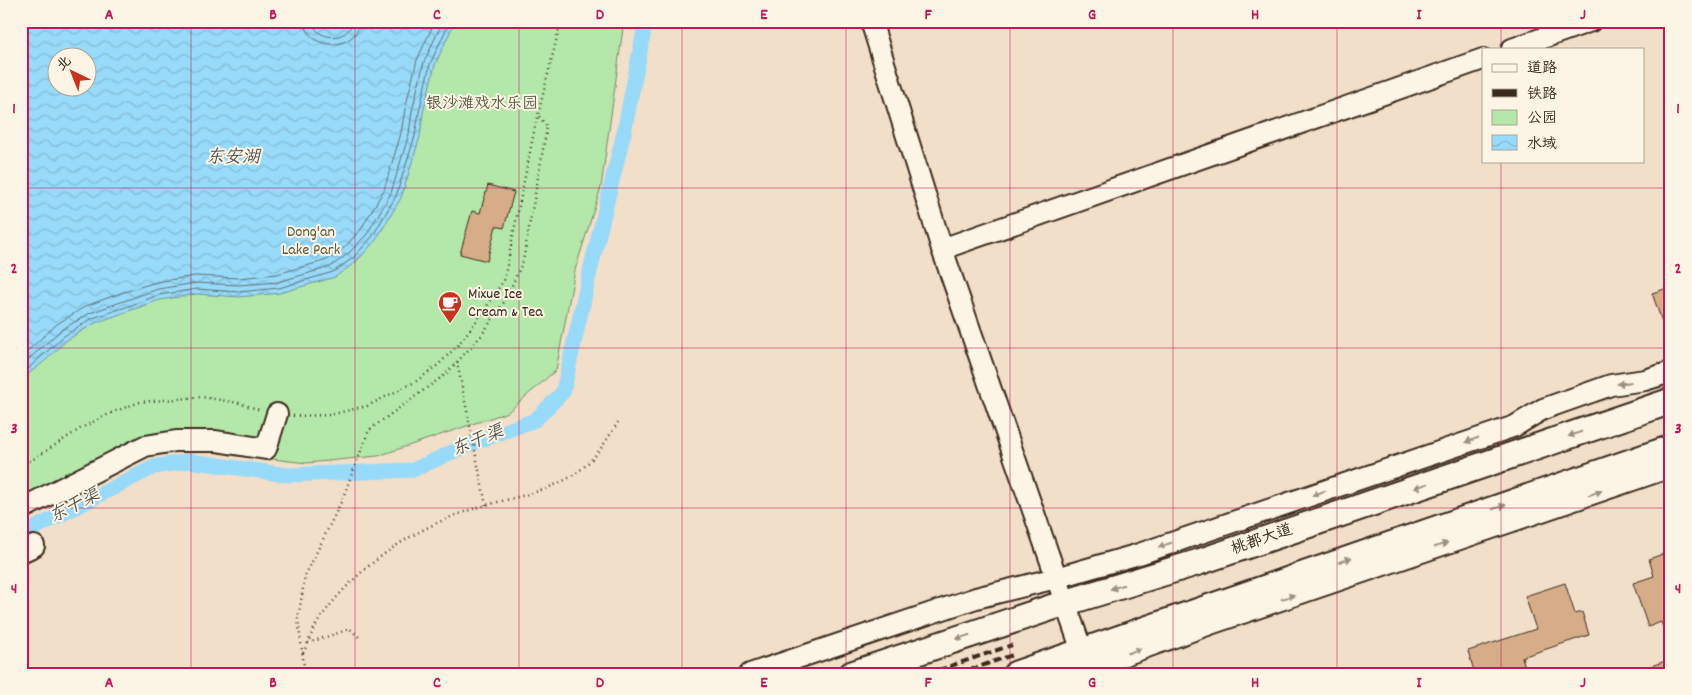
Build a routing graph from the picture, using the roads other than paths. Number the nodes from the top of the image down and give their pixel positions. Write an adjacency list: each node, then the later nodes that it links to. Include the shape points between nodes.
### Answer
1 (871, 21): 5 (street)
2 (1591, 21): 3 (street)
3 (1515, 48)
4 (1482, 59): 5 (street)
5 (942, 249): 12 (street)
6 (1671, 372): 12 (street, one-way to 12, via 1611,385 1543,409 1515,426 1138,554)
7 (1671, 401): 13 (main road, 桃都大道, one-way to 13, via 1198,562)
8 (277, 414): 11 (street, via 266,449 216,441 176,441 145,446)
9 (1671, 448): 14 (main road, one-way to 9, via 1216,604)
10 (1671, 467): 14 (street, one-way to 10)
11 (21, 509)
12 (1056, 578): 13 (street); 15 (street, via 976,598)
13 (1065, 603): 14 (street); 16 (main road, 桃都大道, one-way to 16)
14 (1083, 666): 17 (main road)
15 (750, 674)
16 (852, 674)
17 (1016, 674)

